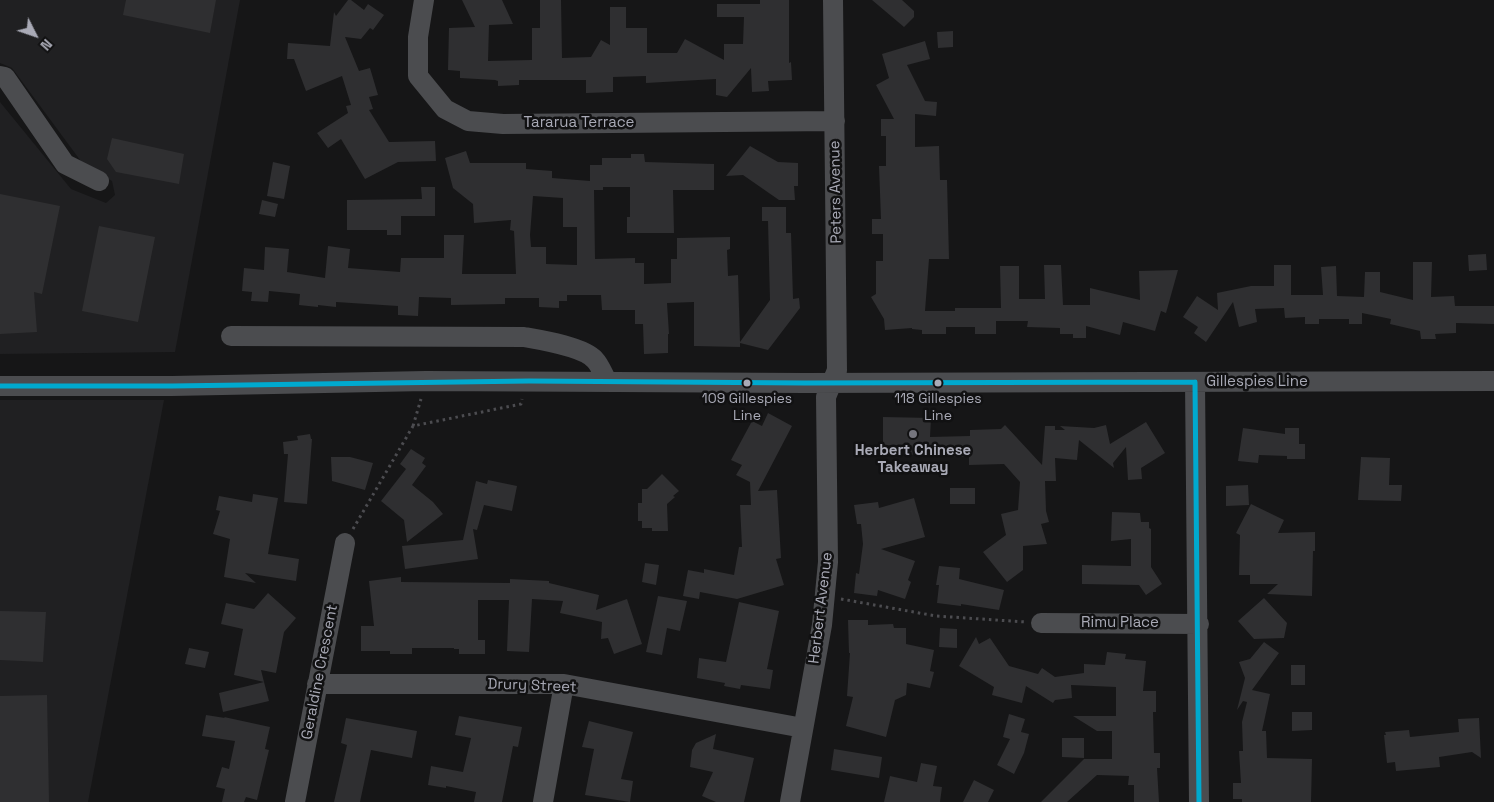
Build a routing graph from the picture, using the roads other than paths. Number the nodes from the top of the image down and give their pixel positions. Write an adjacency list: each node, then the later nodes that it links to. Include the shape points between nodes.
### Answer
1 (424, 0): 4 (street, Tararua Terrace, via 418,37 418,76 445,109 468,121 513,124)
2 (833, 0): 4 (street, Peters Avenue)
3 (0, 76): 5 (street, via 5,77 65,164)
4 (835, 121): 10 (street, Peters Avenue, via 837,370)
5 (99, 181)
6 (231, 336): 7 (street, via 524,337 583,352 595,359)
7 (607, 381): 10 (street, Gillespies Line); 11 (street, Gillespies Line)
8 (1494, 381): 9 (street, Gillespies Line)
9 (1195, 382): 10 (street, Gillespies Line); 14 (street)
10 (832, 383): 17 (street, Herbert Avenue, via 826,397 828,562 822,625)
11 (0, 386)
12 (345, 543): 15 (street, Geraldine Crescent)
13 (1041, 623): 14 (street, Rimu Place)
14 (1199, 624): 21 (street)
15 (317, 684): 16 (street, Drury Street); 18 (street, Geraldine Crescent)
16 (564, 684): 17 (street, Drury Street); 19 (street)
17 (803, 728): 20 (street, Herbert Avenue)
18 (295, 802)
19 (543, 802)
20 (790, 802)
21 (1199, 802)

